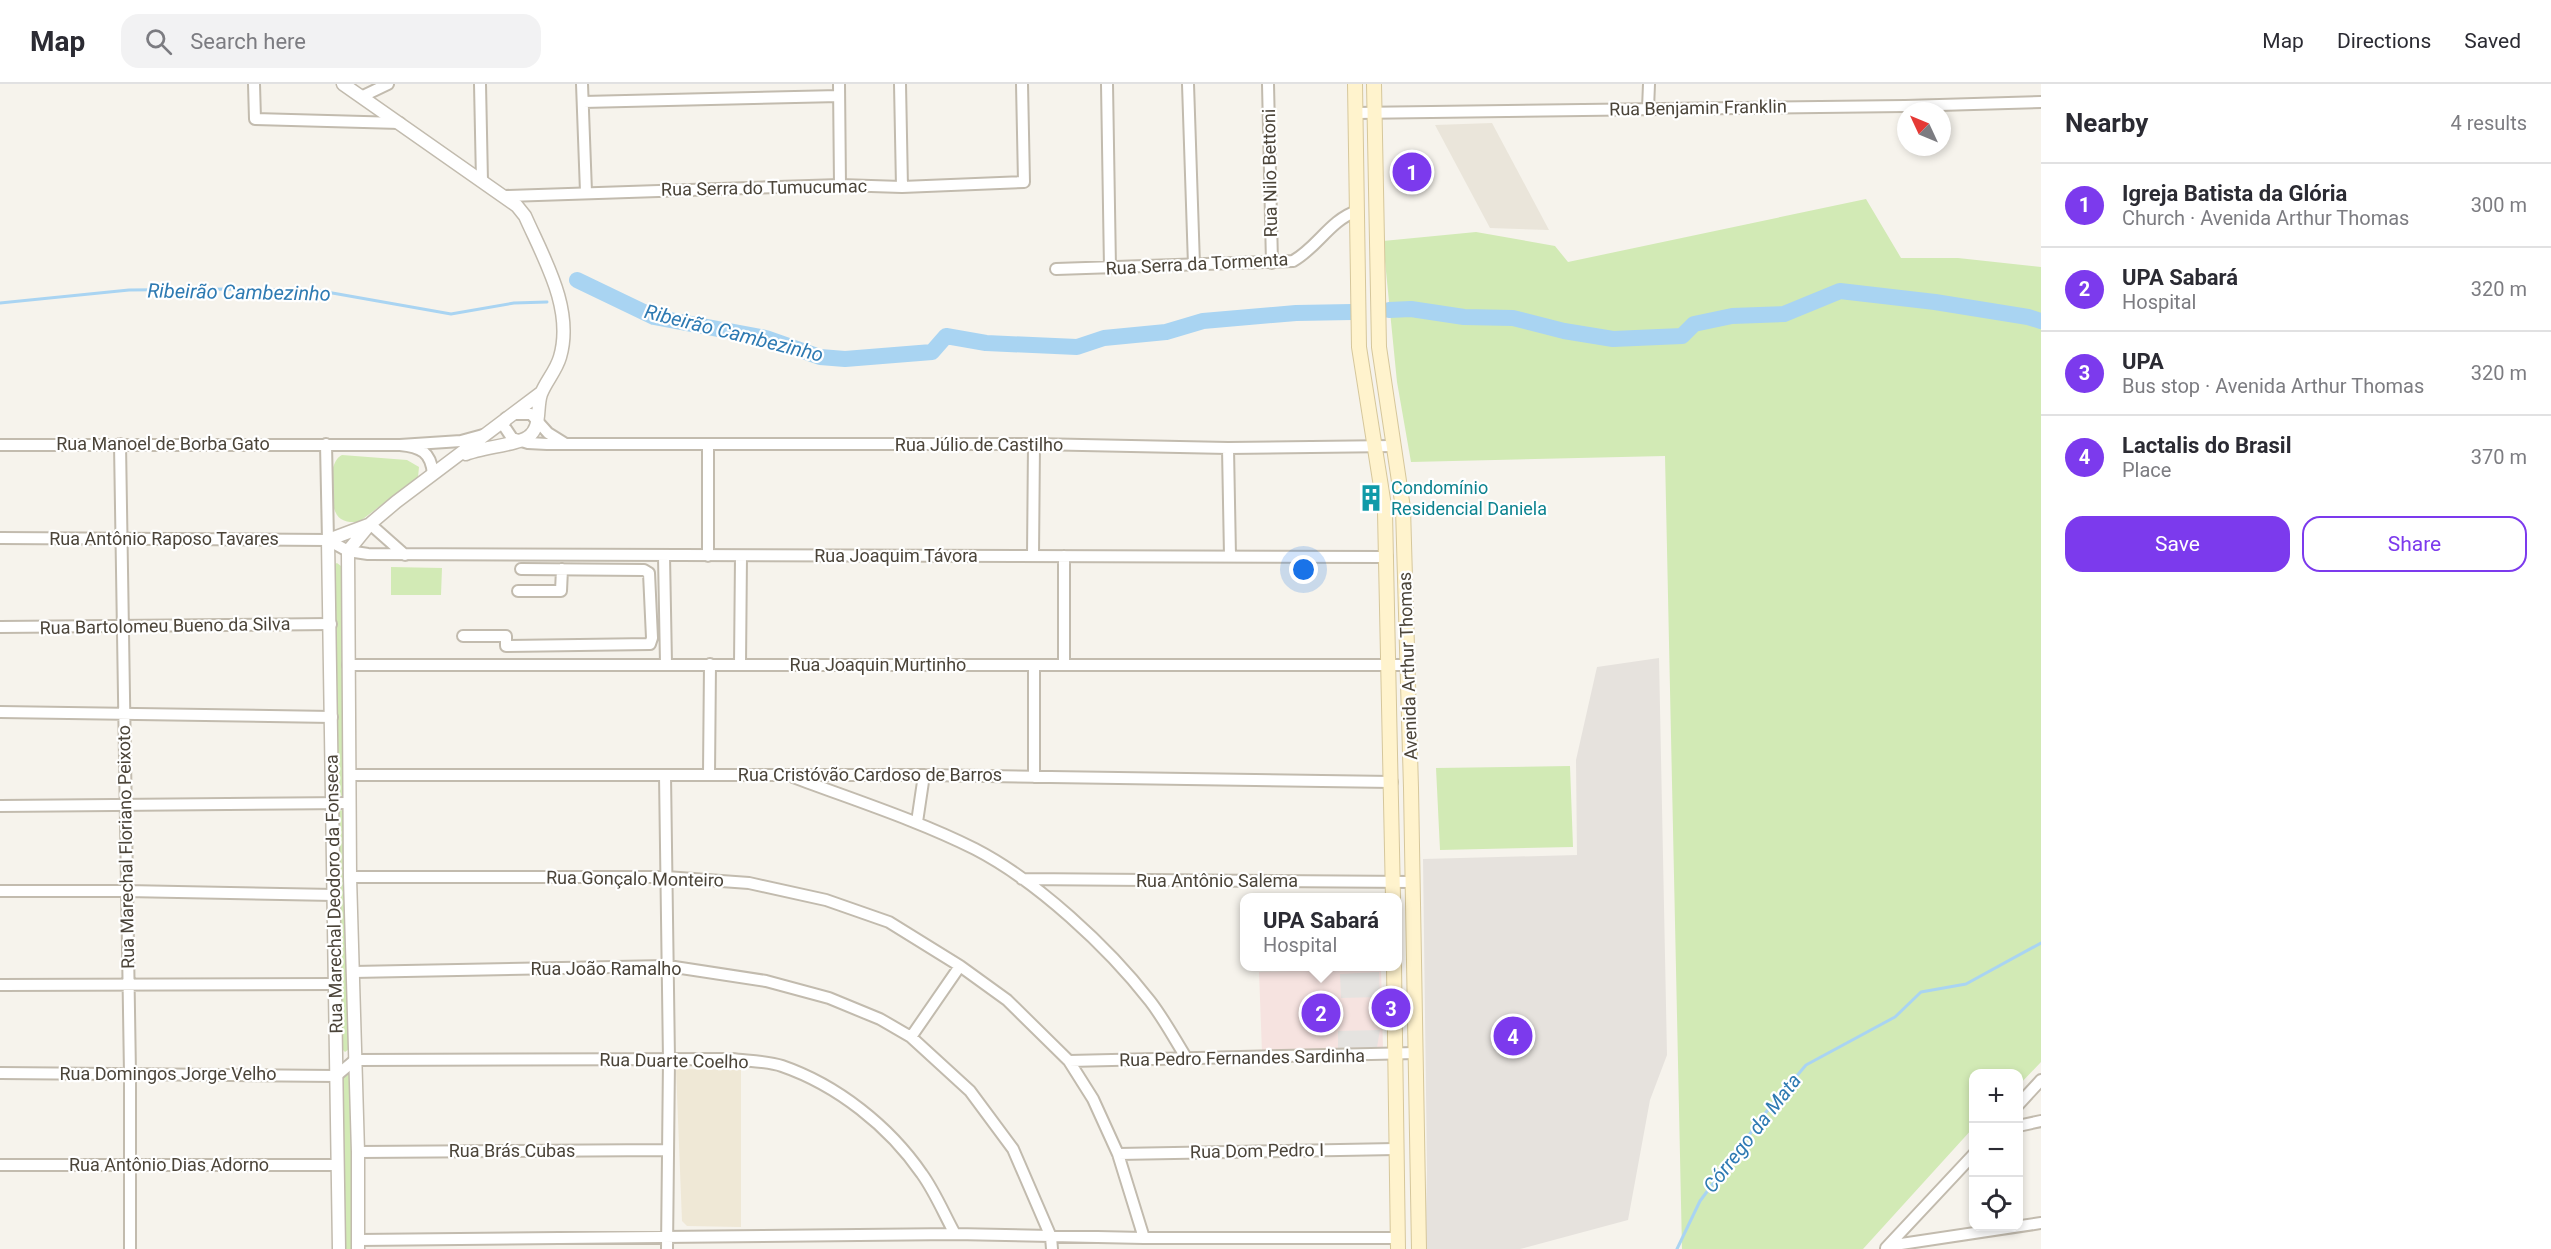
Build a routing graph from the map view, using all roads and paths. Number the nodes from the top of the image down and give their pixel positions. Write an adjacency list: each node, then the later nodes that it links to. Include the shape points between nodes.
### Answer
1 (254, 84): 22 (street, via 255,119)
2 (343, 84): 15 (street)
3 (388, 84): 15 (street)
4 (480, 84): 23 (street)
5 (582, 84): 17 (street)
6 (839, 84): 16 (street)
7 (900, 84): 25 (street)
8 (1022, 84): 25 (street, Rua Serra do Tumucumac, via 1024,182)
9 (1107, 84): 31 (street)
10 (1188, 84): 30 (street)
11 (1268, 84): 29 (street, Rua Nilo Bettoni)
12 (1355, 84): 20 (main road, Avenida Arthur Thomas)
13 (1374, 84): 21 (main road, Avenida Arthur Thomas)
14 (1649, 84): 19 (street)
15 (363, 96): 22 (street)
16 (839, 96): 17 (street); 24 (street)
17 (583, 102): 26 (street)
18 (2041, 102): 19 (street, Rua Benjamin Franklin)
19 (1648, 109): 21 (street, Rua Benjamin Franklin)
20 (1356, 112): 21 (street, Rua Benjamin Franklin); 28 (main road, Avenida Arthur Thomas)
21 (1375, 112): 45 (main road, Avenida Arthur Thomas, via 1379,347)
22 (401, 123): 23 (street)
23 (482, 181): 27 (street)
24 (840, 185): 25 (street, Rua Serra do Tumucumac); 26 (street, Rua Serra do Tumucumac)
25 (902, 187)
26 (586, 192): 27 (street, Rua Serra do Tumucumac)
27 (505, 195): 33 (street, via 525,216 564,320 560,359)
28 (1356, 211): 29 (street, Rua Serra da Tormenta, via 1344,215 1306,253 1293,261); 46 (main road, Avenida Arthur Thomas, via 1359,348)
29 (1272, 263): 30 (street, Rua Serra da Tormenta)
30 (1194, 265): 31 (street, Rua Serra da Tormenta)
31 (1110, 268): 32 (street, Rua Serra da Tormenta)
32 (1056, 269)
33 (542, 392): 34 (street); 35 (street)
34 (508, 416): 35 (street, via 525,412); 36 (street); 37 (street, via 504,426 507,433)
35 (538, 420): 37 (street, via 530,436); 38 (street, via 548,433)
36 (484, 435): 43 (street, via 461,441); 48 (street)
37 (520, 440): 38 (street, Rua Júlio de Castilho); 48 (street, via 484,447)
38 (564, 443): 44 (street, Rua Júlio de Castilho)
39 (120, 444): 40 (street, Rua Manoel de Borba Gato); 42 (street, Rua Manoel de Borba Gato); 52 (street, Rua Marechal Floriano Peixoto)
40 (326, 444): 43 (street); 53 (street)
41 (1034, 444): 44 (street, Rua Júlio de Castilho); 47 (street, Rua Júlio de Castilho); 56 (street)
42 (0, 445)
43 (400, 445): 49 (street, via 425,451 431,459)
44 (708, 446): 58 (street)
45 (1394, 446): 46 (street, Rua Júlio de Castilho); 79 (main road, Avenida Arthur Thomas, via 1403,508)
46 (1375, 447): 47 (street, Rua Júlio de Castilho); 62 (main road, Avenida Arthur Thomas)
47 (1228, 448): 61 (street)
48 (453, 459): 49 (street)
49 (433, 474): 50 (street)
50 (370, 524): 53 (street); 54 (street); 55 (street)
51 (0, 538): 52 (street, Rua Antônio Raposo Tavares)
52 (120, 538): 53 (street, Rua Antônio Raposo Tavares); 70 (street, Rua Marechal Floriano Peixoto)
53 (328, 540): 54 (street, Rua Joaquim Távora); 68 (street, Rua Marechal Deodoro da Fonseca)
54 (348, 551): 55 (street, Rua Joaquim Távora); 76 (street)
55 (405, 555): 57 (street, Rua Joaquim Távora)
56 (1033, 555): 59 (street, Rua Joaquim Távora); 60 (street, Rua Joaquim Távora)
57 (664, 556): 58 (street, Rua Joaquim Távora); 67 (street)
58 (708, 556): 59 (street, Rua Joaquim Távora)
59 (741, 556): 74 (street)
60 (1065, 556): 61 (street, Rua Joaquim Távora); 78 (street)
61 (1230, 556): 62 (street, Rua Joaquim Távora)
62 (1387, 557): 75 (main road, Avenida Arthur Thomas)
63 (521, 569): 64 (street)
64 (562, 569): 65 (street, via 561,591); 66 (street, via 644,570 651,579)
65 (518, 591)
66 (651, 614): 67 (street); 71 (street, via 652,638 647,646 506,646 506,636)
67 (665, 614): 72 (street)
68 (331, 624): 70 (street, Rua Bartolomeu Bueno da Silva); 82 (street, Rua Marechal Deodoro da Fonseca)
69 (0, 627): 70 (street, Rua Bartolomeu Bueno da Silva)
70 (122, 627): 81 (street, Rua Marechal Floriano Peixoto)
71 (463, 636)
72 (666, 664): 73 (street, Rua Joaquin Murtinho); 76 (street, Rua Joaquin Murtinho)
73 (710, 664): 74 (street, Rua Joaquin Murtinho); 83 (street)
74 (740, 664): 77 (street, Rua Joaquin Murtinho)
75 (1389, 664): 78 (street, Rua Joaquin Murtinho); 79 (street, Rua Joaquin Murtinho); 89 (main road, Avenida Arthur Thomas)
76 (348, 665): 85 (street)
77 (1034, 665): 78 (street, Rua Joaquin Murtinho); 88 (street)
78 (1064, 665)
79 (1408, 665): 99 (main road, Avenida Arthur Thomas)
80 (0, 712): 81 (street)
81 (123, 713): 82 (street); 93 (street, Rua Marechal Floriano Peixoto)
82 (332, 717): 91 (street, Rua Marechal Deodoro da Fonseca)
83 (709, 774): 84 (street, Rua Cristóvão Cardoso de Barros); 86 (street, Rua Cristóvão Cardoso de Barros)
84 (784, 774): 87 (street, Rua Cristóvão Cardoso de Barros); 94 (street)
85 (349, 775): 86 (street, Rua Cristóvão Cardoso de Barros); 90 (street)
86 (665, 775): 96 (street)
87 (924, 775): 88 (street, Rua Cristóvão Cardoso de Barros); 94 (street)
88 (1034, 777): 89 (street, Rua Cristóvão Cardoso de Barros)
89 (1392, 782): 98 (main road, Avenida Arthur Thomas)
90 (349, 803): 91 (street); 95 (street)
91 (333, 804): 93 (street); 103 (street, Rua Marechal Deodoro da Fonseca)
92 (0, 806): 93 (street)
93 (125, 806): 101 (street, Rua Marechal Floriano Peixoto)
94 (917, 822): 97 (street, via 977,850)
95 (350, 877): 96 (street, Rua Gonçalo Monteiro); 107 (street)
96 (666, 877): 104 (street); 105 (street, Rua Gonçalo Monteiro, via 749,883 826,900 889,922)
97 (1022, 879): 98 (street, Rua Antônio Salema); 114 (street, via 1110,956 1151,1002)
98 (1393, 882): 99 (street, Rua Antônio Salema); 102 (main road, Avenida Arthur Thomas)
99 (1413, 882): 112 (main road, Avenida Arthur Thomas)
100 (0, 891): 101 (street)
101 (126, 891): 103 (street); 110 (street, Rua Marechal Floriano Peixoto)
102 (1393, 893)
103 (334, 895): 108 (street, Rua Marechal Deodoro da Fonseca)
104 (668, 966): 107 (street, Rua João Ramalho); 111 (street, Rua João Ramalho, via 765,981 830,998); 116 (street)
105 (960, 966): 111 (street); 117 (street, Rua Gonçalo Monteiro, via 1007,1000)
106 (1394, 971): 113 (main road)
107 (353, 972): 115 (street)
108 (335, 984): 110 (street); 120 (street, Rua Marechal Deodoro da Fonseca)
109 (0, 985): 110 (street)
110 (128, 985): 119 (street, Rua Marechal Floriano Peixoto)
111 (911, 1037): 137 (street, Rua João Ramalho, via 970,1091 1013,1149)
112 (1416, 1053): 113 (street, Rua Pedro Fernandes Sardinha); 134 (main road, Avenida Arthur Thomas)
113 (1395, 1055): 114 (street, Rua Pedro Fernandes Sardinha); 125 (main road)
114 (1187, 1059): 117 (street, Rua Pedro Fernandes Sardinha)
115 (355, 1060): 116 (street, Rua Duarte Coelho); 120 (street); 127 (street)
116 (669, 1060): 126 (street); 136 (street, Rua Duarte Coelho, via 732,1059 780,1065 841,1095 886,1132 922,1174)
117 (1069, 1061): 128 (street, Rua Gonçalo Monteiro, via 1093,1099)
118 (0, 1073): 119 (street, Rua Domingos Jorge Velho)
119 (130, 1074): 120 (street, Rua Domingos Jorge Velho); 132 (street, Rua Marechal Floriano Peixoto)
120 (336, 1076): 131 (street, Rua Marechal Deodoro da Fonseca)
121 (2041, 1080): 122 (street)
122 (2023, 1100)
123 (2041, 1121): 124 (street)
124 (2023, 1125)
125 (1396, 1149): 128 (street, Rua Dom Pedro I); 133 (main road)
126 (667, 1150): 127 (street, Rua Brás Cubas); 139 (street)
127 (358, 1152): 140 (street)
128 (1118, 1154): 138 (street, Rua Gonçalo Monteiro)
129 (1969, 1159): 142 (street)
130 (0, 1165): 132 (street, Rua Antônio Dias Adorno)
131 (338, 1165): 132 (street, Rua Antônio Dias Adorno); 144 (street, Rua Marechal Deodoro da Fonseca)
132 (128, 1166): 143 (street, Rua Marechal Floriano Peixoto)
133 (1396, 1197): 134 (main road, via 1407,1205); 141 (main road)
134 (1418, 1206): 146 (main road, Avenida Arthur Thomas)
135 (2041, 1223): 142 (street)
136 (955, 1234): 137 (street); 139 (street)
137 (1051, 1237): 138 (street); 145 (street, Rua João Ramalho)
138 (1144, 1238): 141 (street)
139 (667, 1243): 140 (street)
140 (358, 1244)
141 (1397, 1244)
142 (1887, 1248)
143 (130, 1249)
144 (339, 1249)
145 (1052, 1249)
146 (1419, 1249)

